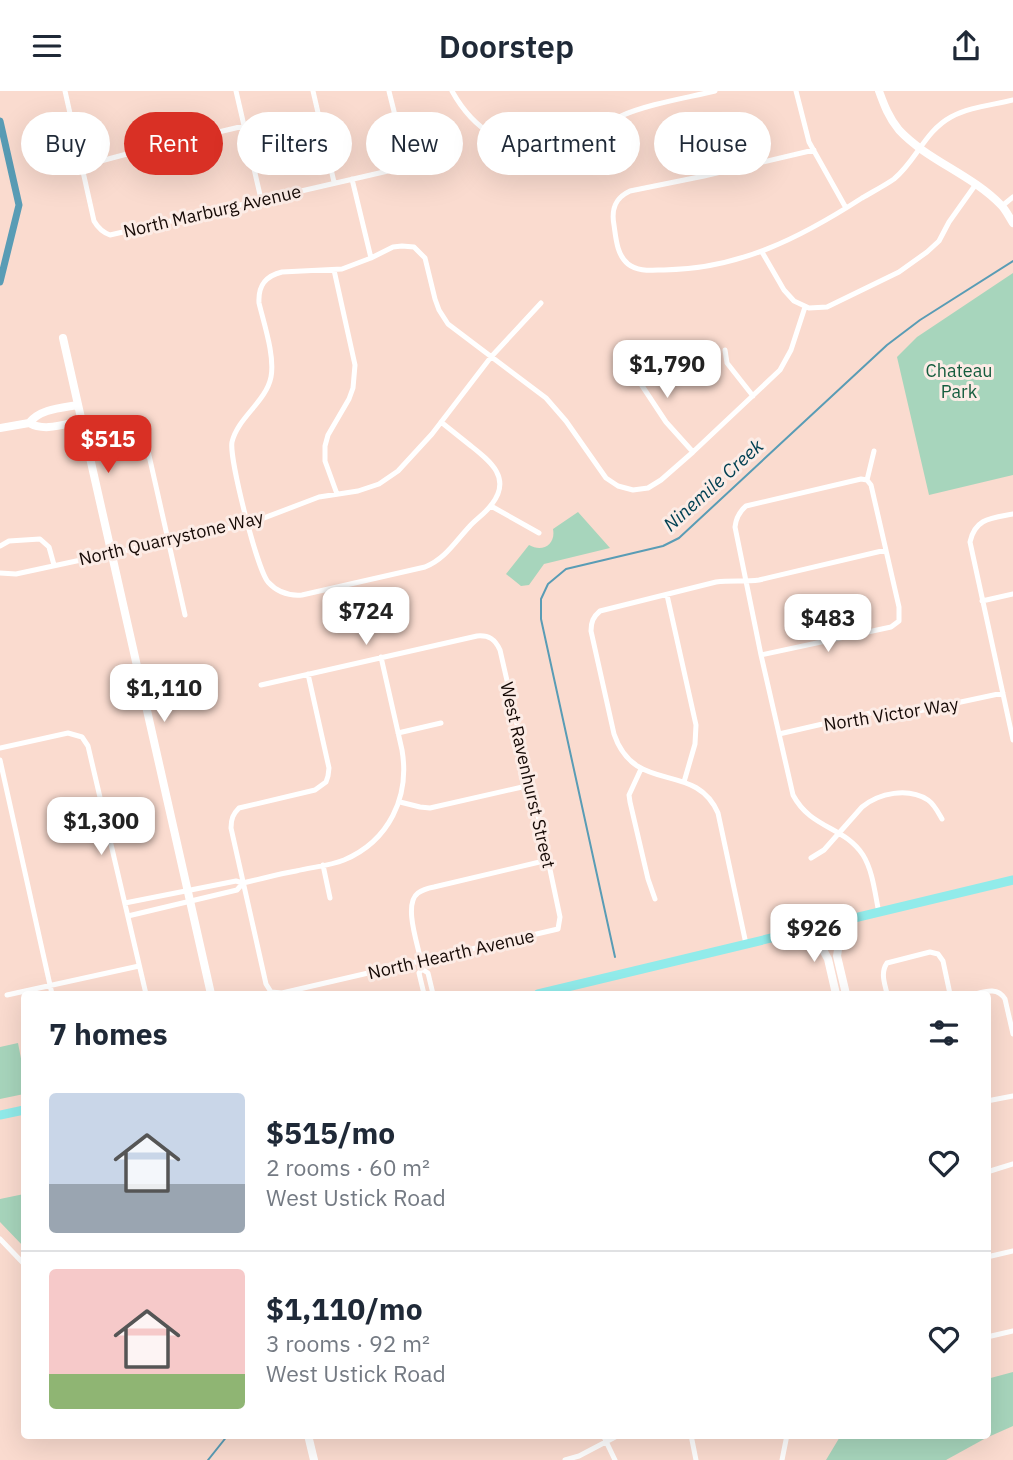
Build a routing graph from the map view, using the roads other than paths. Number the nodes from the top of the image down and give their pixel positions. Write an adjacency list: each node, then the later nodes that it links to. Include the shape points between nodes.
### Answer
1 (65, 91): 12 (street)
2 (236, 91): 13 (street)
3 (313, 91): 21 (street)
4 (389, 91): 20 (street, North Marburg Avenue, via 402,148 400,161 388,170)
5 (452, 91): 10 (street, via 461,108 490,135 513,145 544,149 568,146 619,116)
6 (677, 91): 10 (street)
7 (715, 91): 10 (street)
8 (796, 91): 16 (street)
9 (879, 91): 15 (main road, via 886,111)
10 (679, 99)
11 (1013, 100): 15 (street, via 951,117)
12 (70, 112)
13 (241, 112)
14 (237, 128): 17 (street)
15 (919, 148): 22 (main road); 26 (street, via 895,178)
16 (814, 150): 26 (street); 28 (street, via 630,191 613,209 618,250 631,267 706,267)
17 (110, 159)
18 (84, 175): 24 (street, North Marburg Avenue, via 94,221 103,232 116,234)
19 (255, 175): 24 (street)
20 (352, 179): 21 (street, North Marburg Avenue); 29 (street)
21 (334, 182): 24 (street, North Marburg Avenue)
22 (976, 184): 25 (main road); 32 (street, via 939,241 920,259 827,307)
23 (1013, 197): 25 (street)
24 (261, 199)
25 (1002, 207): 27 (main road)
26 (846, 208): 28 (street)
27 (1013, 223)
28 (762, 252): 32 (street, via 789,296)
29 (372, 258): 30 (street); 35 (street, via 393,247 414,247 421,252 443,317)
30 (334, 270): 47 (street, via 355,365 349,399 325,446); 50 (street, via 282,272 260,286 272,375 232,442)
31 (541, 303): 35 (street, North Quarrystone Way)
32 (805, 307): 37 (street, via 784,363)
33 (63, 338): 38 (main road)
34 (725, 350): 37 (street, via 727,363)
35 (491, 357): 40 (street, North Quarrystone Way); 45 (street, via 546,398 601,472 618,487 648,488)
36 (625, 360): 45 (street, via 666,422)
37 (753, 396): 45 (street)
38 (78, 405): 39 (main road); 41 (main road, via 46,411)
39 (81, 421): 41 (main road, via 50,428); 55 (main road)
40 (441, 422): 47 (street, North Quarrystone Way, via 404,465 379,484); 48 (street, via 498,473 499,490)
41 (29, 423): 42 (main road)
42 (0, 428)
43 (146, 442): 52 (street)
44 (874, 451): 46 (street)
45 (694, 452)
46 (867, 480): 54 (street); 58 (street, via 746,506 735,527)
47 (337, 494): 50 (street, North Quarrystone Way)
48 (491, 506): 50 (street, via 432,564 302,595 280,591 268,582); 51 (street)
49 (1013, 514): 61 (street, via 988,519 972,535)
50 (248, 524): 52 (street, North Quarrystone Way)
51 (539, 533)
52 (168, 540): 55 (street, North Quarrystone Way); 62 (street)
53 (1, 545): 56 (street, via 40,539 49,547)
54 (886, 550): 58 (street); 63 (street, via 899,621 891,627)
55 (111, 553): 56 (street, North Quarrystone Way); 85 (main road)
56 (54, 565): 57 (street, North Quarrystone Way)
57 (0, 573)
58 (746, 582): 60 (street, via 716,582); 63 (street)
59 (1013, 594): 61 (street)
60 (667, 595): 74 (street, via 600,611 592,623 616,742); 75 (street, via 696,725)
61 (982, 601): 67 (street)
62 (185, 615)
63 (761, 655): 70 (street)
64 (381, 657): 65 (street); 69 (street); 76 (street, West Ravenhurst Street, via 477,636 492,638 500,650)
65 (308, 674): 66 (street); 84 (street, via 329,768 326,782 315,790 234,813 231,828)
66 (261, 685)
67 (1003, 693): 70 (street, North Victor Way, via 914,712 875,712); 71 (street)
68 (441, 723): 69 (street)
69 (398, 733): 77 (street, via 404,765)
70 (779, 734): 79 (street, via 797,802 812,819)
71 (1013, 740)
72 (0, 748): 89 (street, via 68,733 82,737 89,746)
73 (0, 760): 99 (street)
74 (641, 769): 75 (street); 87 (street, via 629,802)
75 (684, 782): 95 (street, via 706,794 718,813)
76 (531, 785): 77 (street, via 430,808); 81 (street, West Ravenhurst Street)
77 (400, 802): 82 (street, via 387,826 365,848)
78 (942, 818): 79 (street, via 930,801 898,793 869,802)
79 (839, 834): 80 (street); 90 (street, via 866,860)
80 (811, 858)
81 (548, 860): 94 (street, West Ravenhurst Street, via 560,917); 96 (street, via 419,892 411,909)
82 (323, 865): 84 (street); 86 (street)
83 (1013, 880): 90 (main road)
84 (243, 883): 85 (street); 88 (street, via 237,890); 104 (street, North Hearth Avenue)
85 (187, 891): 88 (main road); 89 (street)
86 (330, 898)
87 (655, 899)
88 (190, 902): 91 (street); 103 (main road)
89 (125, 903): 91 (street)
90 (879, 913): 92 (main road)
91 (128, 916): 97 (street)
92 (835, 924): 93 (main road); 110 (main road)
93 (815, 928): 95 (main road); 109 (main road)
94 (558, 929): 96 (street, North Hearth Avenue)
95 (746, 944): 108 (main road)
96 (421, 961): 98 (street); 105 (street, North Hearth Avenue)
97 (139, 966): 99 (street); 102 (street)
98 (422, 969): 106 (street); 107 (street, via 428,973)
99 (50, 986): 100 (street); 101 (street)
100 (26, 991)
101 (51, 991)
102 (145, 991)
103 (210, 991)
104 (270, 991)
105 (286, 991)
106 (423, 991)
107 (432, 991)
108 (550, 991)
109 (835, 991)
110 (845, 991)
111 (886, 991): 112 (street, via 884,966 930,952 943,961)
112 (949, 991)
113 (987, 991): 116 (street, via 1003,995)
114 (21, 992): 115 (street)
115 (7, 995)
116 (1013, 1034)
117 (1013, 1095): 118 (street)
118 (991, 1100)
119 (21, 1111): 120 (main road)
120 (0, 1115)
121 (1013, 1164): 122 (street)
122 (991, 1172)
123 (0, 1239): 126 (street)
124 (1013, 1251): 125 (street)
125 (991, 1256)
126 (21, 1261)
127 (1013, 1331): 128 (street)
128 (991, 1336)
129 (309, 1439): 135 (main road)
130 (605, 1439): 134 (street)
131 (612, 1439): 134 (street)
132 (692, 1439): 138 (street)
133 (786, 1439): 139 (street)
134 (607, 1442): 136 (street); 137 (street)
135 (314, 1460)
136 (565, 1460)
137 (615, 1460)
138 (696, 1460)
139 (782, 1460)

